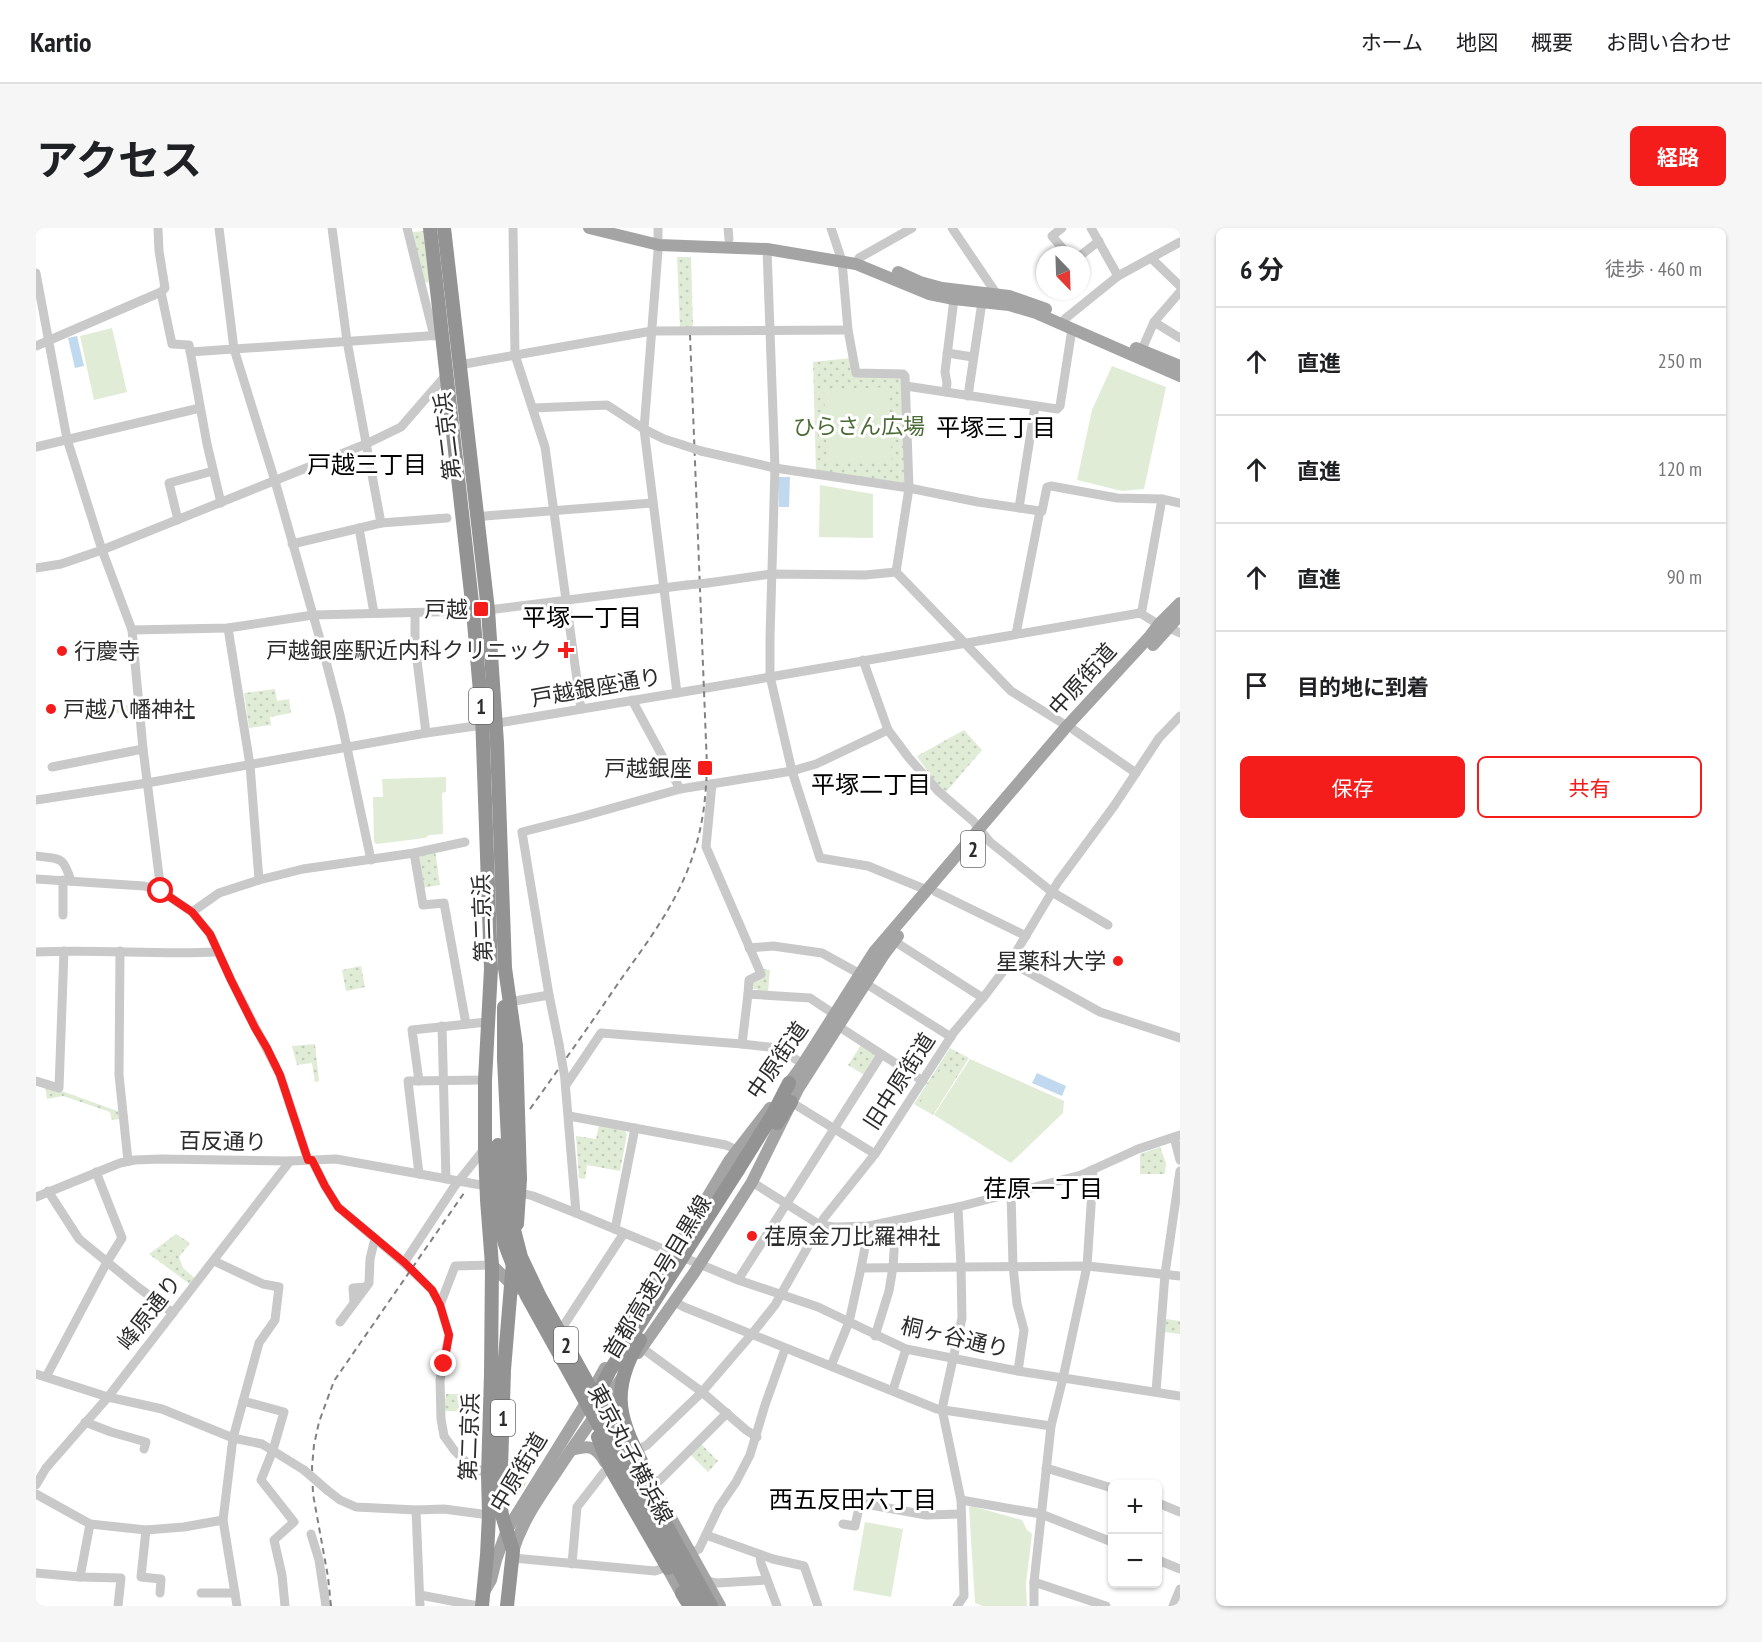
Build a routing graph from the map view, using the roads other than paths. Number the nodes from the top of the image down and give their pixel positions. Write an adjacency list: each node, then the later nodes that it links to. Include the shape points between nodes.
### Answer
1 (158, 228): 30 (street, via 165,288)
2 (219, 228): 45 (street)
3 (332, 228): 43 (street)
4 (407, 228): 28 (street)
5 (430, 228): 27 (highway, 第二京浜 / 1)
6 (444, 228): 51 (highway, 第二京浜 / 1)
7 (513, 228): 48 (street)
8 (588, 228): 16 (main road)
9 (620, 228): 16 (main road)
10 (831, 228): 22 (street)
11 (912, 228): 23 (street)
12 (952, 228): 33 (street)
13 (1062, 228): 19 (street, via 1052,236)
14 (1091, 228): 17 (street)
15 (729, 234): 16 (main road); 22 (main road)
16 (658, 237): 21 (main road); 38 (street)
17 (1099, 242): 20 (street); 26 (street)
18 (1180, 242): 24 (street)
19 (1060, 246)
20 (1090, 248)
21 (767, 249): 22 (main road); 39 (street)
22 (841, 257): 23 (main road); 32 (main road, via 917,290); 37 (street)
23 (860, 258): 33 (main road, via 920,282)
24 (1151, 258): 26 (street); 29 (street)
25 (36, 273): 42 (street)
26 (1118, 276): 36 (street)
27 (436, 285): 28 (street); 40 (highway, 第二京浜 / 1)
28 (421, 286): 40 (street)
29 (1180, 286)
30 (161, 292): 42 (street); 46 (street, via 172,344 189,345)
31 (1180, 292): 35 (street)
32 (954, 298): 34 (main road); 47 (street)
33 (1000, 299): 34 (main road); 36 (main road)
34 (982, 302): 50 (street)
35 (1154, 322): 41 (street); 49 (street)
36 (1066, 323): 49 (main road); 58 (street, via 1060,406)
37 (848, 330): 39 (street); 55 (street, via 856,372 903,374)
38 (652, 331): 39 (street); 48 (street); 61 (street)
39 (769, 331): 65 (street)
40 (438, 335): 43 (street); 53 (highway, 第二京浜 / 1)
41 (1180, 338)
42 (48, 340): 44 (street); 62 (street)
43 (346, 341): 45 (street); 63 (street)
44 (36, 346)
45 (234, 349): 46 (street); 67 (street)
46 (190, 352): 59 (street)
47 (947, 353): 50 (street); 56 (street)
48 (515, 355): 51 (street); 60 (street)
49 (1140, 355): 52 (main road); 54 (main road)
50 (973, 357): 57 (street)
51 (459, 365): 77 (highway, 第二京浜 / 1)
52 (1180, 366)
53 (447, 374): 63 (street, via 400,427); 90 (highway, 第二京浜 / 1)
54 (1180, 376)
55 (906, 386): 56 (street); 68 (street)
56 (946, 392): 57 (street)
57 (968, 396): 58 (street)
58 (1035, 406): 73 (street)
59 (200, 408): 62 (street); 66 (street)
60 (533, 408): 61 (street, via 607,405); 74 (street, via 545,447)
61 (644, 429): 65 (street, bridge, via 701,451); 71 (street)
62 (68, 440): 64 (street); 82 (street)
63 (366, 444): 67 (street); 79 (street)
64 (36, 447)
65 (775, 468): 68 (street); 85 (street)
66 (213, 471): 70 (street); 78 (street, via 169,483)
67 (275, 481): 70 (street); 81 (street)
68 (909, 488): 73 (street); 84 (street)
69 (1162, 499): 72 (street); 75 (street, via 1116,498 1051,486 1047,487); 93 (street)
70 (221, 503): 78 (street)
71 (652, 503): 74 (street); 86 (street)
72 (1180, 503)
73 (1019, 508): 75 (street)
74 (555, 510): 77 (street); 87 (street)
75 (1040, 512): 99 (street)
76 (447, 518): 79 (street)
77 (477, 519): 89 (highway, 第二京浜 / 1)
78 (178, 520): 82 (street)
79 (381, 523): 80 (street)
80 (359, 528): 81 (street); 91 (street)
81 (292, 544): 94 (street)
82 (102, 550): 83 (street); 98 (street)
83 (36, 568)
84 (896, 572): 85 (street); 100 (street)
85 (771, 574): 86 (street, bridge); 102 (street)
86 (664, 588): 87 (street); 103 (street)
87 (567, 600): 89 (street); 105 (street)
88 (1180, 603): 97 (main road, 中原街道 / 2)
89 (488, 610): 107 (highway, 第二京浜 / 1)
90 (473, 611): 92 (street); 107 (highway, 第二京浜 / 1)
91 (374, 613): 92 (street); 94 (street)
92 (415, 613): 110 (street)
93 (1140, 613): 97 (street); 99 (street, 戸越銀座通り)
94 (313, 615): 96 (street); 111 (street)
95 (1180, 615): 97 (main road, 中原街道 / 2)
96 (228, 628): 98 (street); 113 (street)
97 (1170, 628): 108 (main road, 中原街道 / 2, via 1150,636)
98 (132, 630): 112 (street)
99 (1016, 634): 100 (street, 戸越銀座通り)
100 (966, 643): 101 (street, 戸越銀座通り); 108 (street, via 1011,691)
101 (862, 660): 102 (street, 戸越銀座通り); 109 (street)
102 (770, 676): 103 (street, 戸越銀座通り); 115 (street)
103 (677, 693): 104 (street, 戸越銀座通り)
104 (632, 700): 105 (street, 戸越銀座通り); 119 (street)
105 (581, 709): 107 (street, 戸越銀座通り)
106 (1180, 716): 116 (street, 旧中原街道, via 1159,738)
107 (489, 724): 110 (street, 戸越銀座通り); 143 (highway, 第二京浜 / 1)
108 (1070, 728): 116 (street); 121 (main road, 中原街道 / 2)
109 (888, 730): 115 (street); 121 (street, via 938,791)
110 (426, 733): 111 (street, 戸越銀座通り)
111 (347, 747): 113 (street, 戸越銀座通り); 125 (street)
112 (143, 749): 114 (street); 117 (street)
113 (250, 765): 117 (street, 戸越銀座通り); 127 (street)
114 (52, 767)
115 (792, 771): 118 (street); 130 (street, via 820,858 868,866)
116 (1137, 773): 131 (street, 旧中原街道)
117 (147, 783): 120 (street, 戸越銀座通り); 129 (street)
118 (712, 784): 119 (street); 137 (street, via 706,847)
119 (680, 789): 146 (street, via 522,831)
120 (36, 800)
121 (982, 832): 130 (main road, 中原街道 / 2); 131 (street)
122 (465, 842): 123 (street)
123 (414, 853): 125 (street); 151 (street, via 423,905 444,903)
124 (36, 856): 128 (street, via 60,859 65,864)
125 (371, 860): 127 (street, via 303,869)
126 (36, 879): 128 (street)
127 (259, 880): 132 (street, via 219,893)
128 (67, 881): 129 (street, via 144,886); 133 (street)
129 (161, 891): 132 (street)
130 (932, 891): 135 (street); 136 (main road, 中原街道 / 2); 144 (main road, 中原街道 / 2, via 874,952)
131 (1052, 892): 134 (street); 135 (street, 旧中原街道)
132 (192, 912): 141 (street, via 210,934)
133 (63, 915)
134 (1108, 925)
135 (1026, 936): 142 (street, 旧中原街道)
136 (894, 941): 144 (main road, 中原街道 / 2); 147 (street)
137 (749, 948): 144 (street, via 773,946 822,952); 145 (street, via 761,974 749,980)
138 (64, 951): 139 (street); 140 (street); 160 (street, via 59,1088)
139 (120, 951): 141 (street); 176 (street, via 119,1075)
140 (36, 952)
141 (217, 952): 174 (street, via 280,1075)
142 (1010, 962): 147 (street, 旧中原街道); 154 (street, via 1100,1012)
143 (498, 968): 148 (highway, 第二京浜 / 1); 150 (highway, 第二京浜 / 1); 157 (highway, 首都高速2号目黒線 / 2)
144 (863, 978): 149 (main road, 中原街道 / 2); 153 (street)
145 (748, 994): 149 (street, via 810,998); 155 (street)
146 (549, 995): 148 (street); 164 (street, bridge)
147 (983, 998): 153 (street, 旧中原街道)
148 (509, 1002): 187 (highway, 第二京浜 / 1, via 516,1046)
149 (836, 1020): 156 (street); 158 (main road, 中原街道 / 2); 166 (main road, 中原街道 / 2)
150 (487, 1022): 151 (street); 159 (highway, 第二京浜 / 1)
151 (466, 1024): 152 (street)
152 (442, 1026): 161 (street, via 412,1030); 162 (street)
153 (951, 1037): 163 (street, 旧中原街道)
154 (1180, 1038)
155 (742, 1044): 158 (street, via 778,1048); 164 (street, via 601,1034)
156 (881, 1055): 163 (street); 169 (street)
157 (500, 1060): 288 (highway, 首都高速2号目黒線 / 2, bridge, via 510,1210 521,1257); 303 (highway, 首都高速2号目黒線 / 2, bridge, via 500,1210 510,1257 527,1296)
158 (803, 1064): 165 (main road, 中原街道 / 2)
159 (485, 1080): 162 (street); 171 (highway, 第二京浜 / 1)
160 (36, 1081)
161 (419, 1081): 162 (street); 181 (street, via 408,1081)
162 (443, 1081): 183 (street)
163 (923, 1081): 173 (street, 旧中原街道)
164 (565, 1082): 167 (street)
165 (789, 1083): 172 (main road, 中原街道 / 2); 182 (highway, 首都高速2号目黒線 / 2)
166 (791, 1102): 169 (street); 182 (highway, 首都高速2号目黒線 / 2)
167 (569, 1116): 168 (street); 192 (street)
168 (635, 1128): 172 (street); 197 (street)
169 (834, 1128): 173 (street); 190 (street)
170 (1177, 1136): 175 (street); 178 (street)
171 (485, 1148): 184 (street); 185 (highway, 第二京浜 / 1)
172 (737, 1150): 199 (main road, 中原街道 / 2)
173 (875, 1154): 194 (street, 旧中原街道)
174 (310, 1160): 177 (street, 百反通り); 181 (street, 百反通り, via 336,1159); 198 (street, via 338,1207)
175 (1180, 1160)
176 (128, 1161): 177 (street, 百反通り); 180 (street, 百反通り)
177 (290, 1161): 200 (street, 峰原通り)
178 (1092, 1170): 188 (street); 206 (street)
179 (1180, 1171): 210 (street)
180 (96, 1172): 186 (street, 百反通り); 201 (street, via 122,1238)
181 (419, 1174): 183 (street, 百反通り)
182 (745, 1175): 190 (street); 203 (main road, 中原街道 / 2); 288 (highway, 首都高速2号目黒線 / 2, bridge, via 632,1353 621,1387 627,1431); 302 (highway, 首都高速2号目黒線 / 2, bridge, via 609,1372 596,1412 604,1454)
183 (446, 1179): 184 (street, 百反通り)
184 (459, 1181): 185 (street, 百反通り); 202 (street)
185 (486, 1186): 187 (street, 百反通り); 204 (highway, 第二京浜 / 1)
186 (48, 1191): 189 (street, 百反通り); 201 (street, via 79,1239)
187 (519, 1192): 192 (street, 百反通り); 196 (highway, 第二京浜 / 1)
188 (1011, 1193): 191 (street); 205 (street)
189 (36, 1197)
190 (786, 1204): 194 (street); 212 (street)
191 (958, 1207): 193 (street); 208 (street)
192 (576, 1213): 197 (street, 桐ヶ谷通り)
193 (896, 1221): 195 (street); 207 (street)
194 (820, 1225): 195 (street); 214 (street, 旧中原街道)
195 (869, 1226): 209 (street)
196 (517, 1228): 213 (highway, 第二京浜 / 1); 220 (main road, 東京丸子横浜線 / 2, via 529,1269)
197 (619, 1231): 199 (street, 桐ヶ谷通り); 220 (street)
198 (375, 1238): 202 (street); 218 (street, via 369,1283)
199 (674, 1253): 203 (street, 桐ヶ谷通り); 232 (main road, 中原街道 / 2)
200 (214, 1261): 217 (street, 峰原通り); 238 (street, via 263,1284 279,1287 275,1320 258,1343)
201 (107, 1262): 217 (street); 229 (street)
202 (405, 1263): 216 (street, via 432,1290)
203 (700, 1264): 212 (street, 桐ヶ谷通り); 215 (main road, 中原街道 / 2)
204 (492, 1265): 213 (main road, 東京丸子横浜線 / 2); 216 (street, via 455,1266); 256 (highway, 第二京浜 / 1)
205 (1013, 1266): 206 (street); 208 (street); 228 (street, via 1024,1330)
206 (1087, 1266): 210 (street); 231 (street)
207 (893, 1267): 208 (street); 209 (street); 222 (street, via 887,1302)
208 (961, 1267): 226 (street, via 962,1318)
209 (861, 1268): 219 (street)
210 (1165, 1274): 211 (street); 235 (street)
211 (1180, 1276)
212 (738, 1280): 214 (street, 桐ヶ谷通り)
213 (511, 1284): 240 (main road, 東京丸子横浜線 / 2); 261 (highway, 第二京浜 / 1)
214 (780, 1294): 219 (street, 桐ヶ谷通り); 221 (street, 旧中原街道)
215 (675, 1302): 221 (street); 223 (main road, 中原街道 / 2)
216 (440, 1305): 256 (street, via 449,1335 440,1380 444,1436 466,1462)
217 (173, 1313): 237 (street, 峰原通り)
218 (340, 1322)
219 (849, 1322): 222 (street, 桐ヶ谷通り); 227 (street)
220 (562, 1328): 232 (main road, 東京丸子横浜線 / 2)
221 (751, 1335): 224 (street); 234 (street, 旧中原街道)
222 (875, 1336): 225 (street, 桐ヶ谷通り)
223 (642, 1348): 230 (main road, 中原街道 / 2); 234 (street)
224 (785, 1349): 227 (street); 246 (street)
225 (906, 1349): 226 (street, 桐ヶ谷通り); 233 (street)
226 (952, 1358): 228 (street, 桐ヶ谷通り); 241 (street)
227 (831, 1366): 233 (street)
228 (1018, 1371): 231 (street, 桐ヶ谷通り)
229 (41, 1375): 237 (street)
230 (624, 1375): 239 (main road, 中原街道 / 2); 251 (main road, 東京丸子横浜線 / 2, via 622,1405)
231 (1063, 1378): 235 (street, 桐ヶ谷通り); 245 (street)
232 (594, 1386): 239 (main road, 東京丸子横浜線 / 2); 240 (main road, 中原街道 / 2)
233 (893, 1390): 241 (street)
234 (702, 1392): 242 (street); 251 (street, 旧中原街道, via 647,1446)
235 (1156, 1392): 236 (street, 桐ヶ谷通り)
236 (1180, 1396)
237 (108, 1397): 244 (street, 峰原通り); 247 (street, via 162,1409)
238 (243, 1401): 247 (street); 249 (street, via 284,1412)
239 (604, 1403): 243 (main road, 中原街道 / 2); 251 (main road, 東京丸子横浜線 / 2)
240 (584, 1406): 243 (main road, 東京丸子横浜線 / 2); 263 (main road, 中原街道 / 2)
241 (942, 1409): 245 (street); 262 (street)
242 (728, 1413): 246 (street); 258 (street)
243 (591, 1420): 250 (main road, 中原街道 / 2); 283 (main road, 東京丸子横浜線 / 2)
244 (86, 1422): 248 (street, via 146,1442); 254 (street, 峰原通り)
245 (1051, 1426): 255 (street)
246 (757, 1437): 276 (street)
247 (233, 1438): 249 (street); 270 (street)
248 (144, 1449)
249 (273, 1450): 265 (street, bridge, via 340,1500 356,1507); 298 (street, via 261,1480 294,1522 274,1540)
250 (571, 1450): 253 (main road, via 591,1447); 279 (main road, 中原街道 / 2, via 519,1532)
251 (634, 1452): 258 (main road, 東京丸子横浜線 / 2)
252 (36, 1464): 254 (street)
253 (608, 1467): 282 (street, via 577,1508); 283 (main road, via 657,1556)
254 (46, 1468): 257 (street, 峰原通り)
255 (1046, 1468): 259 (street); 268 (street)
256 (488, 1475): 269 (highway, 第二京浜 / 1)
257 (36, 1485)
258 (654, 1486): 278 (main road, 東京丸子横浜線 / 2)
259 (1108, 1487)
260 (36, 1494): 271 (street)
261 (501, 1497): 263 (main road, via 512,1505); 274 (highway, 第二京浜 / 1)
262 (961, 1500): 267 (street); 268 (street)
263 (522, 1503): 274 (main road, 中原街道 / 2)
264 (1162, 1505): 266 (street)
265 (416, 1510): 269 (street); 294 (street)
266 (1180, 1512)
267 (961, 1514): 272 (street, via 926,1515 860,1503 855,1526); 308 (street, via 964,1596)
268 (1041, 1514): 277 (street); 289 (street)
269 (489, 1515): 295 (highway, 第二京浜 / 1)
270 (223, 1520): 273 (street); 293 (street)
271 (90, 1524): 273 (street); 286 (street)
272 (843, 1524)
273 (146, 1530): 291 (street, via 141,1577 161,1579)
274 (507, 1530): 279 (highway, 第二京浜 / 1); 295 (main road, 中原街道 / 2)
275 (311, 1534): 299 (street)
276 (706, 1535): 278 (street, via 699,1549); 280 (street)
277 (1108, 1540)
278 (690, 1554): 288 (main road, 東京丸子横浜線 / 2)
279 (513, 1555): 282 (street); 301 (highway, 第二京浜 / 1)
280 (760, 1555): 287 (street); 307 (street, via 804,1566)
281 (1162, 1562): 284 (street)
282 (572, 1564): 283 (street, via 656,1571)
283 (667, 1567): 302 (main road, 東京丸子横浜線 / 2)
284 (1180, 1569)
285 (36, 1573): 286 (street)
286 (80, 1577): 296 (street, via 121,1578)
287 (767, 1580): 288 (street); 306 (street)
288 (702, 1582): 304 (highway, 首都高速2号目黒線 / 2, bridge); 305 (main road, 東京丸子横浜線 / 2)
289 (1034, 1582): 309 (street); 310 (street)
290 (1180, 1589): 311 (street)
291 (160, 1593)
292 (201, 1593): 293 (street)
293 (235, 1593): 297 (street)
294 (420, 1595): 295 (street); 300 (street)
295 (481, 1602)
296 (118, 1606)
297 (237, 1606)
298 (285, 1606)
299 (326, 1606)
300 (420, 1606)
301 (507, 1606)
302 (689, 1606)
303 (699, 1606)
304 (711, 1606)
305 (720, 1606)
306 (777, 1606)
307 (818, 1606)
308 (959, 1606)
309 (1034, 1606)
310 (1106, 1606)
311 (1173, 1606)

